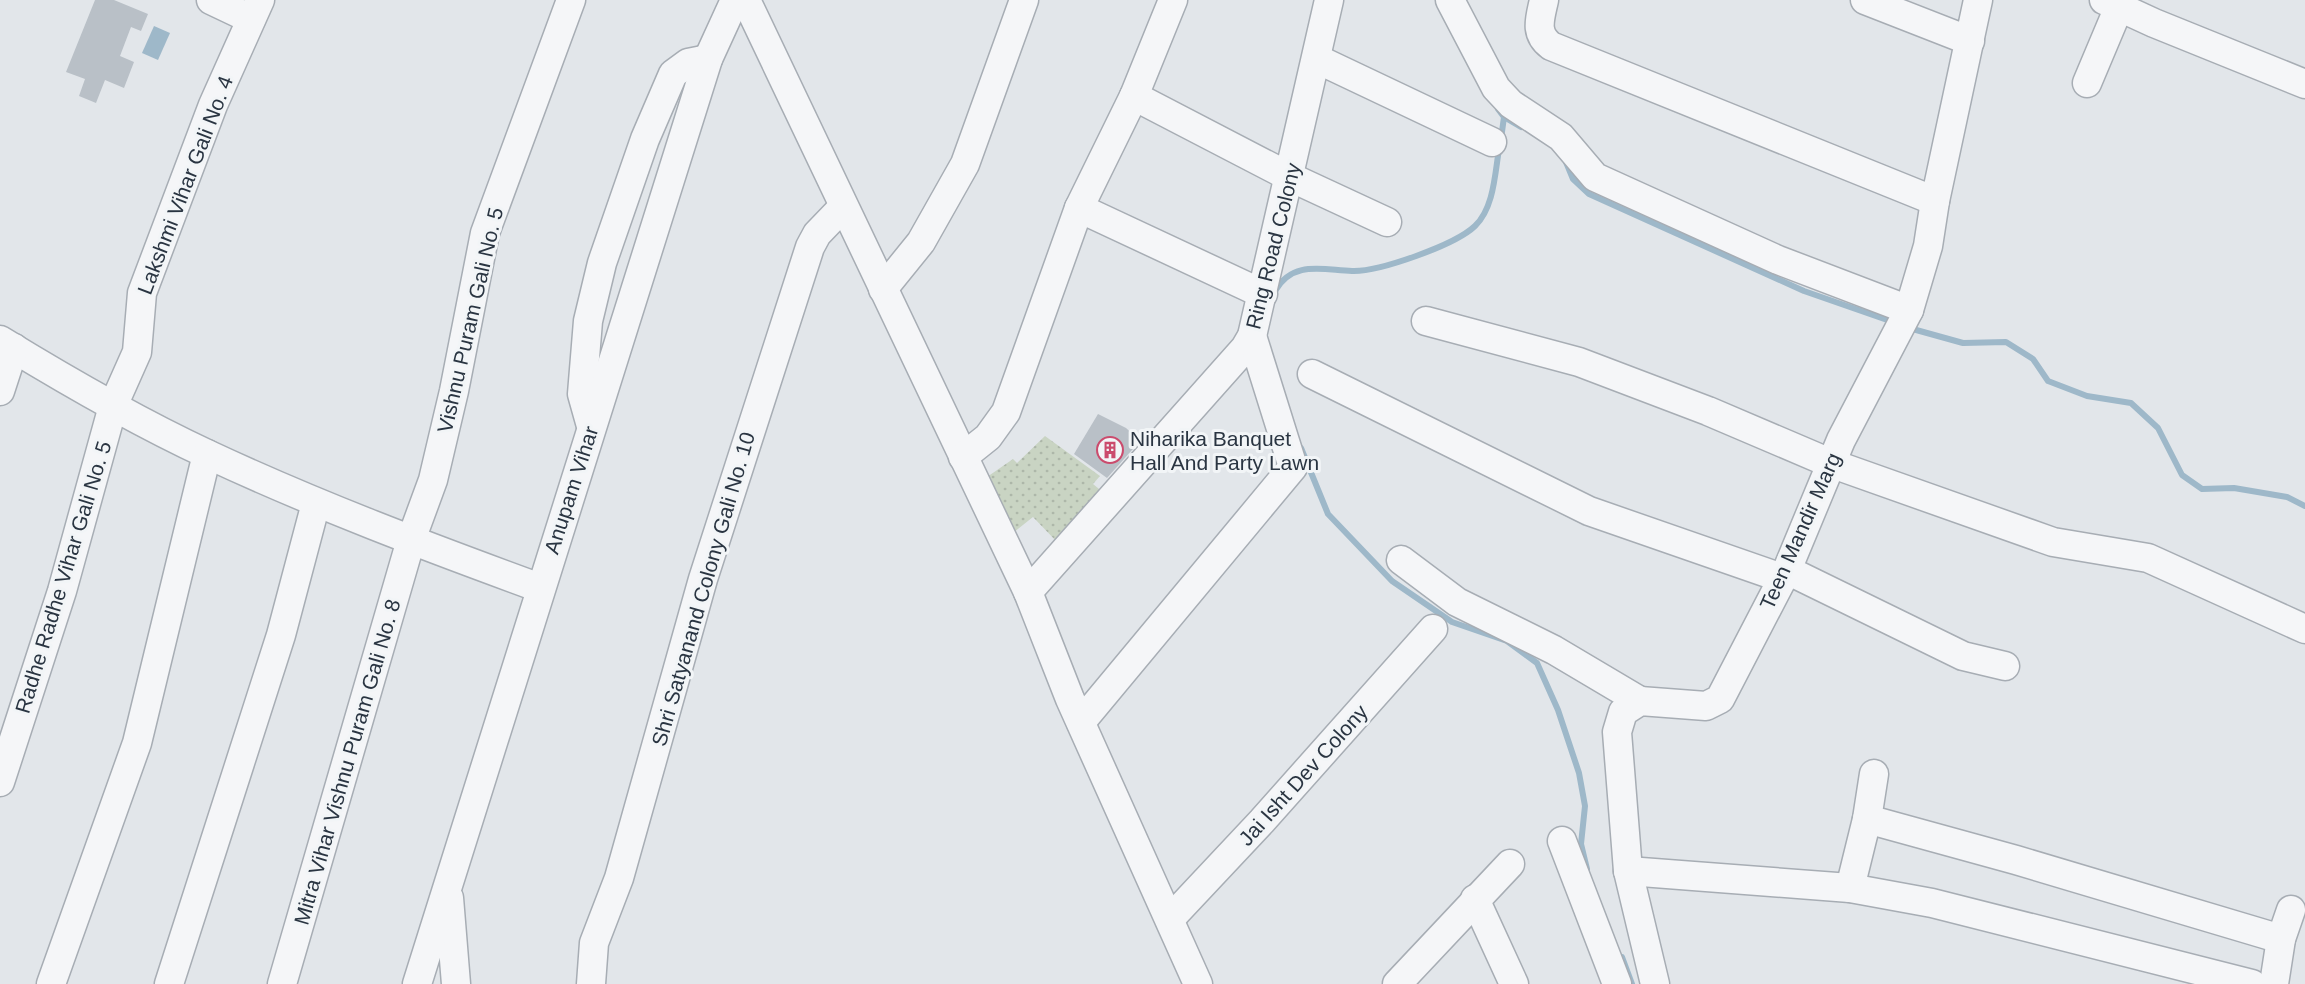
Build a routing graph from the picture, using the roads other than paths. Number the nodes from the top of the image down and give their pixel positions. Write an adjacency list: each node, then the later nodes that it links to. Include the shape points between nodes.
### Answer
1 (211, 0): 13 (street)
2 (571, 0): 40 (street, Vishnu Puram Gali No. 5, via 485,233 433,480)
3 (735, 0): 15 (street, Anupam Vihar)
4 (746, 0): 23 (street)
5 (1023, 0): 26 (street, via 965,164 921,242)
6 (1173, 0): 19 (street)
7 (1329, 0): 16 (street, Ring Road Colony)
8 (1450, 0): 28 (street, via 1496,88 1511,104 1561,137 1594,177)
9 (1544, 0): 22 (street, via 1539,27 1541,38 1551,46)
10 (1865, 0): 14 (street)
11 (1978, 0): 14 (street, Teen Mandir Marg)
12 (2123, 5): 17 (street); 18 (street)
13 (256, 9): 34 (street, Lakshmi Vihar Gali No. 4, via 213,105 142,293 137,352)
14 (1970, 40): 22 (street, Teen Mandir Marg)
15 (708, 58): 35 (street, Anupam Vihar); 35 (street, via 688,63 673,74 645,139 602,263 588,321 582,394)
16 (1317, 59): 20 (street); 21 (street, Ring Road Colony)
17 (2087, 83)
18 (2305, 84)
19 (1134, 96): 21 (street); 24 (street)
20 (1492, 142)
21 (1290, 177): 25 (street); 27 (street, Ring Road Colony)
22 (1935, 201): 28 (street, Teen Mandir Marg, via 1928,246)
23 (843, 207): 26 (street); 67 (street, Shri Satyanand Colony Gali No. 10, via 810,247 732,482 619,878 594,943)
24 (1079, 208): 27 (street); 37 (street, via 1006,412 988,437)
25 (1387, 222)
26 (883, 289): 37 (street)
27 (1263, 294): 30 (street, Ring Road Colony)
28 (1904, 319): 38 (street, Teen Mandir Marg)
29 (1426, 321): 38 (street, via 1579,362)
30 (1252, 336): 44 (street, Ring Road Colony); 49 (street, via 1293,467)
31 (7, 344): 33 (street); 34 (street)
32 (1311, 374): 42 (street, via 1589,511)
33 (0, 391)
34 (113, 406): 36 (street); 51 (street, Radhe Radhe Vihar Gali No. 5, via 62,591)
35 (591, 426): 43 (street, Anupam Vihar)
36 (207, 454): 39 (street); 62 (street, via 137,743)
37 (963, 457): 44 (street)
38 (1830, 463): 42 (street, Teen Mandir Marg); 46 (street, via 2053,542 2148,558)
39 (316, 503): 40 (street); 63 (street, via 280,635)
40 (411, 540): 43 (street); 64 (street, Mitra Vihar Vishnu Puram Gali No. 8)
41 (1401, 560): 48 (street, via 1457,602 1554,650)
42 (1784, 574): 47 (street, via 1963,656); 48 (street, Teen Mandir Marg, via 1720,699 1706,706)
43 (540, 588): 56 (street, Anupam Vihar)
44 (1028, 592): 49 (street)
45 (1433, 629): 60 (street, Jai Isht Dev Colony, via 1263,821)
46 (2305, 629)
47 (2005, 666)
48 (1640, 701): 55 (street, via 1623,712 1617,732)
49 (1081, 722): 60 (street)
50 (1874, 774): 52 (street)
51 (0, 782)
52 (1867, 819): 57 (street); 61 (street)
53 (1562, 841): 71 (street)
54 (1510, 864): 58 (street)
55 (1628, 871): 57 (street); 72 (street)
56 (448, 887): 65 (street, Anupam Vihar); 66 (street)
57 (1850, 888): 73 (street, via 1932,903)
58 (1476, 899): 69 (street); 70 (street)
59 (2291, 910): 61 (street)
60 (1170, 919): 68 (street)
61 (2281, 939): 74 (street)
62 (51, 984)
63 (169, 984)
64 (282, 984)
65 (417, 984)
66 (456, 984)
67 (591, 984)
68 (1198, 984)
69 (1397, 984)
70 (1514, 984)
71 (1617, 984)
72 (1655, 984)
73 (2252, 984)
74 (2274, 984)

